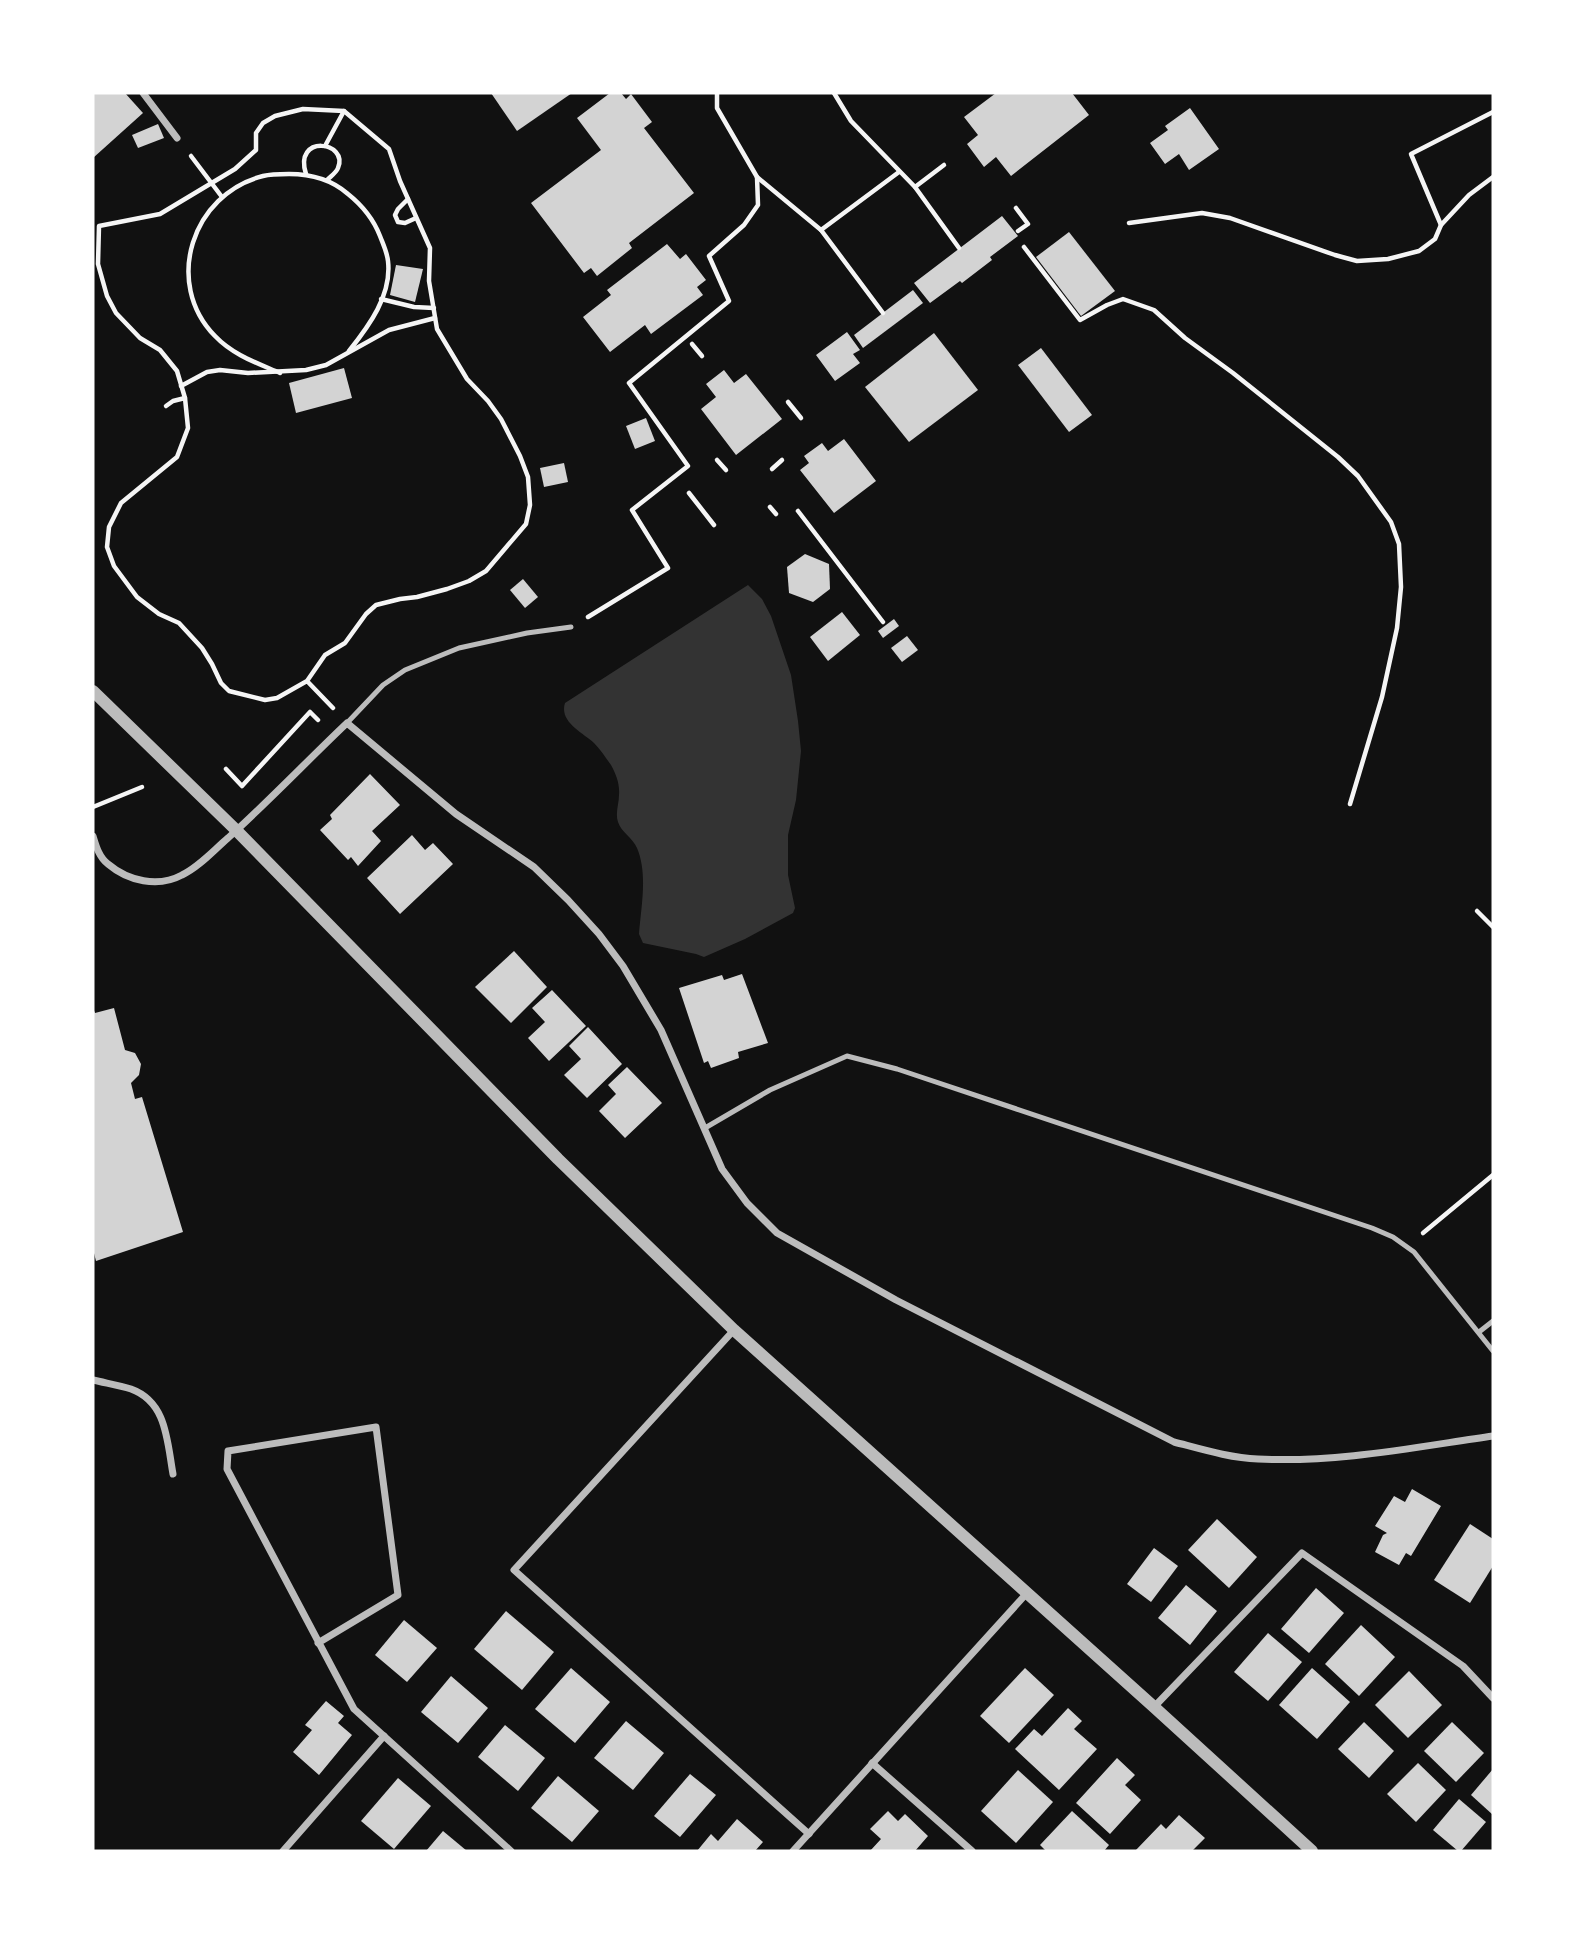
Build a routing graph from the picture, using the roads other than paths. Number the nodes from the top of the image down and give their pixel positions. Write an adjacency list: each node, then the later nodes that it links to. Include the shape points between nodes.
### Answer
1 (143, 93): 2 (street)
2 (177, 138)
3 (571, 626): 5 (lane, via 459,648 405,670 383,685)
4 (93, 691): 6 (street)
5 (347, 723): 6 (street); 8 (street, via 456,814 534,867 568,900 623,966 661,1030)
6 (236, 830): 7 (street, via 182,875 156,883 131,878 107,863); 10 (street, via 558,1159)
7 (93, 836)
8 (705, 1128): 11 (lane, via 770,1090 846,1056 897,1069 1393,1237 1414,1252); 14 (street, via 722,1169 777,1233 896,1300 1174,1442 1256,1459 1305,1460)
9 (1493, 1321): 11 (lane)
10 (734, 1330): 16 (street); 22 (street, via 514,1570)
11 (1479, 1332): 12 (lane)
12 (1493, 1351)
13 (93, 1380): 15 (street, via 132,1390 152,1401 164,1420)
14 (1493, 1436)
15 (173, 1474)
16 (1027, 1593): 19 (street); 21 (street)
17 (318, 1643): 17 (street, via 227,1469 228,1451 376,1427 398,1595); 20 (street, via 354,1709)
18 (1493, 1698): 19 (street, via 1464,1665 1302,1553)
19 (1154, 1707): 27 (street)
20 (384, 1736): 23 (street); 24 (street)
21 (872, 1763): 22 (street); 26 (street)
22 (809, 1834): 25 (street)
23 (283, 1851)
24 (510, 1851)
25 (793, 1851)
26 (972, 1851)
27 (1312, 1851)

